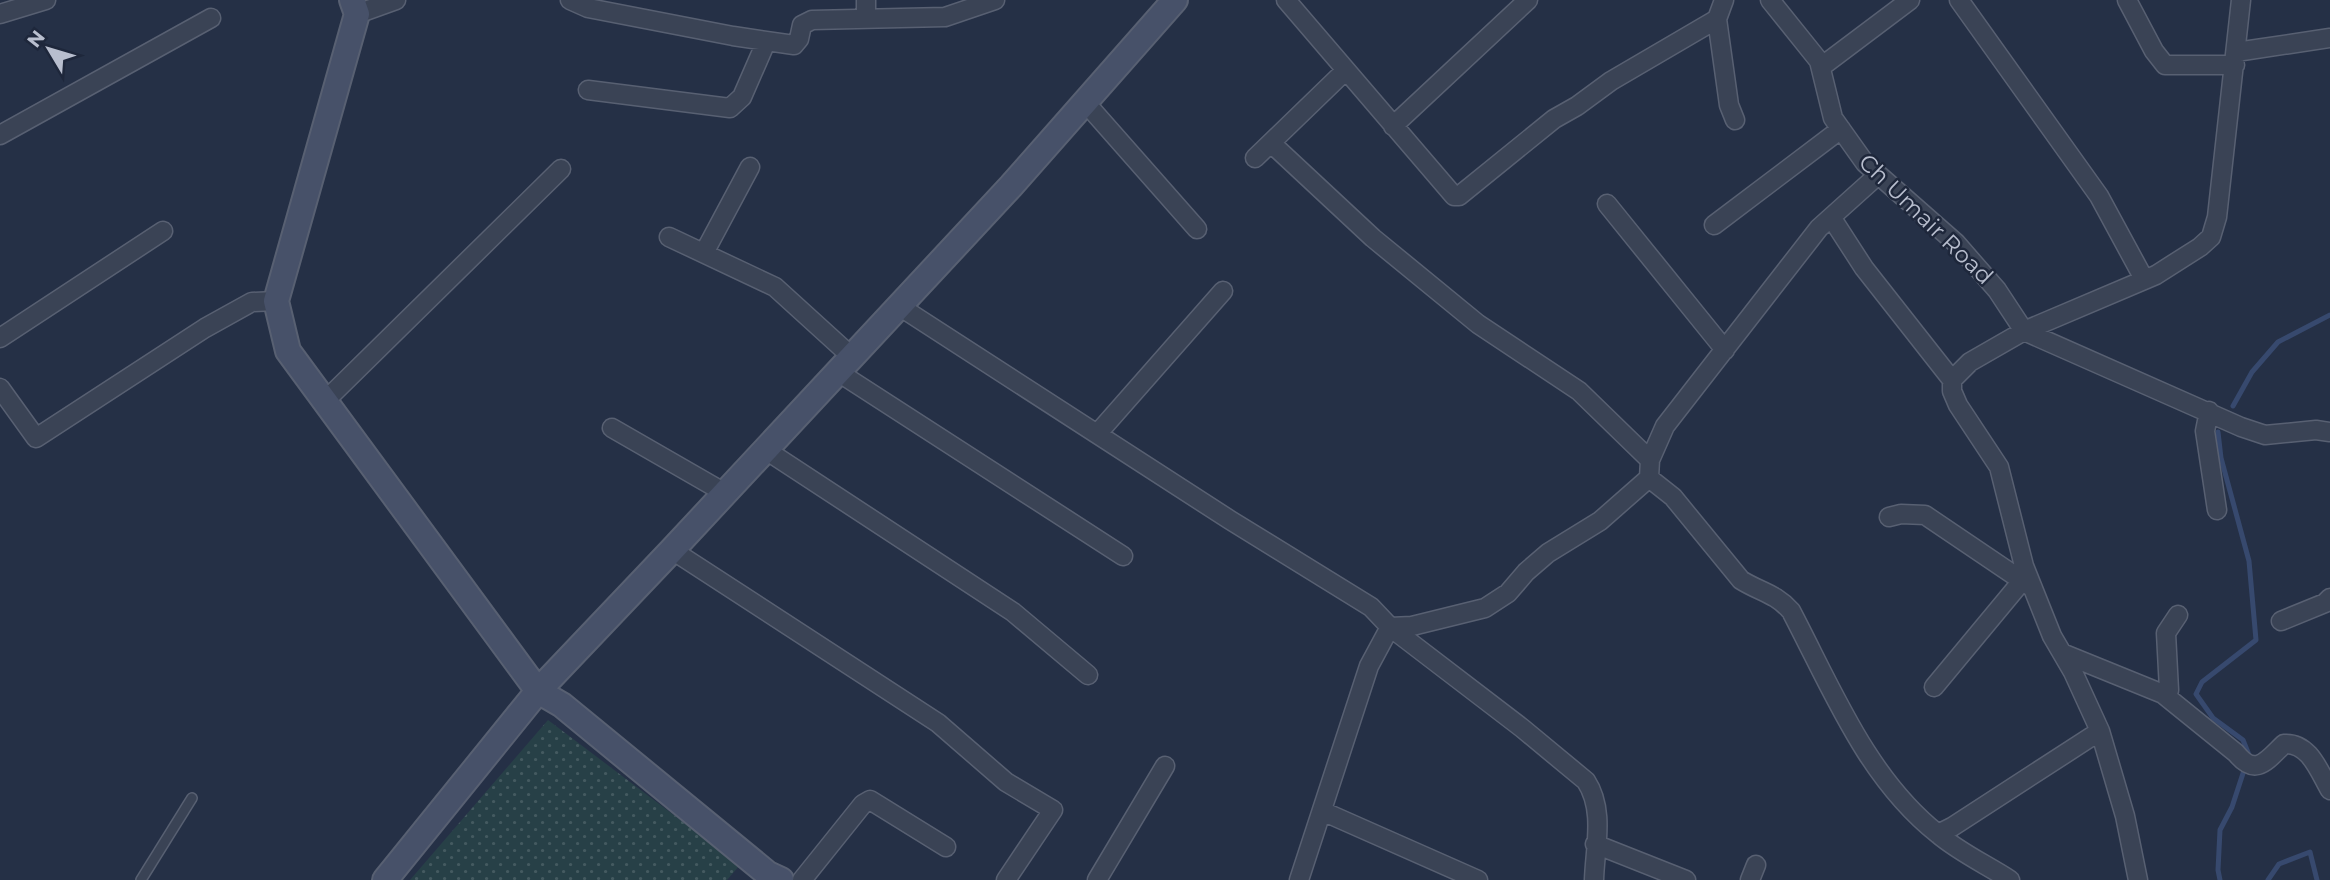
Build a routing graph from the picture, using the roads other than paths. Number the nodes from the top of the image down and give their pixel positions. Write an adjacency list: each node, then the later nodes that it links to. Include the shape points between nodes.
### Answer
1 (46, 0): 16 (street)
2 (396, 0): 15 (street)
3 (570, 0): 21 (street, via 588,8)
4 (866, 0): 18 (street)
5 (995, 0): 18 (street, via 945,17)
6 (1175, 0): 26 (street)
7 (1286, 0): 24 (street)
8 (1528, 0): 28 (street)
9 (1724, 0): 19 (street)
10 (1770, 0): 23 (street, Ch Umair Road)
11 (1910, 0): 23 (street)
12 (1959, 0): 43 (street, via 2099,196)
13 (2127, 0): 22 (street, via 2165,65)
14 (2241, 0): 22 (street)
15 (355, 7): 45 (street)
16 (0, 14)
17 (211, 18): 30 (street)
18 (866, 19): 21 (street, via 812,20 802,25 794,45)
19 (1717, 19): 27 (street); 28 (street, via 1554,119 1459,196 1454,196)
20 (2330, 38): 22 (street)
21 (766, 42): 25 (street, via 742,97 730,108)
22 (2236, 59): 43 (street, via 2211,237 2157,275)
23 (1821, 67): 29 (street, Ch Umair Road, via 1833,118)
24 (1346, 71): 28 (street); 31 (street)
25 (588, 90)
26 (1085, 102): 39 (street); 46 (street)
27 (1735, 120)
28 (1393, 126)
29 (1841, 129): 35 (street, Ch Umair Road); 38 (street)
30 (0, 135)
31 (1271, 143): 32 (street); 59 (street, via 1373,238 1478,324 1579,391)
32 (1255, 158)
33 (750, 167): 42 (street)
34 (561, 169): 53 (street)
35 (1878, 175): 37 (street); 47 (street, Ch Umair Road, via 1956,243 1997,290)
36 (1607, 204): 49 (street)
37 (1831, 217): 49 (street); 51 (street, via 1864,268)
38 (1714, 225)
39 (1197, 229)
40 (163, 231): 48 (street)
41 (669, 237): 42 (street)
42 (704, 253): 50 (street, via 775,287)
43 (2144, 279): 47 (street)
44 (1223, 290): 57 (street)
45 (276, 301): 52 (street, via 252,302 205,328 36,438); 53 (street, via 288,351)
46 (899, 306): 50 (street); 57 (street)
47 (2024, 331): 51 (street, via 1970,362); 54 (street)
48 (0, 338)
49 (1725, 349): 59 (street, via 1665,426)
50 (845, 365): 58 (street); 64 (street)
51 (1952, 380): 65 (street, via 1958,405 1999,467)
52 (0, 388)
53 (325, 401): 73 (street)
54 (2209, 411): 56 (street, via 2265,435); 61 (street, via 2206,431)
55 (612, 428): 60 (street)
56 (2330, 432)
57 (1098, 433): 69 (street, via 1371,607)
58 (766, 450): 60 (street); 71 (street, via 1013,612)
59 (1649, 469): 69 (street, via 1600,521 1548,553 1508,593 1485,608); 80 (street, via 1741,580 1770,593 1791,611 1870,761)
60 (725, 493): 63 (street)
61 (2217, 510)
62 (1889, 517): 65 (street, via 1925,515)
63 (672, 550): 73 (street); 87 (street, via 938,723 1006,782 1053,810)
64 (1122, 556)
65 (2027, 585): 70 (street); 72 (street)
66 (2330, 598): 68 (street)
67 (2178, 615): 74 (street, via 2166,633 2169,690)
68 (2281, 621)
69 (1390, 627): 79 (street, via 1369,666); 81 (street, via 1586,781 1597,804)
70 (2062, 653): 74 (street); 75 (street)
71 (1087, 676)
72 (1934, 687)
73 (537, 691): 84 (street); 85 (street, via 562,705)
74 (2163, 694): 77 (street, via 2247,763 2266,763 2284,744 2300,746)
75 (2100, 731): 80 (street); 94 (street, via 2125,816)
76 (1165, 766): 88 (street)
77 (2330, 790)
78 (192, 798): 83 (lane)
79 (1322, 811): 89 (street); 90 (street)
80 (1938, 834): 93 (street)
81 (1595, 844): 91 (street); 92 (street)
82 (946, 847): 86 (street, via 870,800)
83 (141, 880)
84 (385, 880)
85 (781, 880)
86 (802, 880)
87 (1006, 880)
88 (1097, 880)
89 (1299, 880)
90 (1478, 880)
91 (1594, 880)
92 (1686, 880)
93 (2010, 880)
94 (2137, 880)

